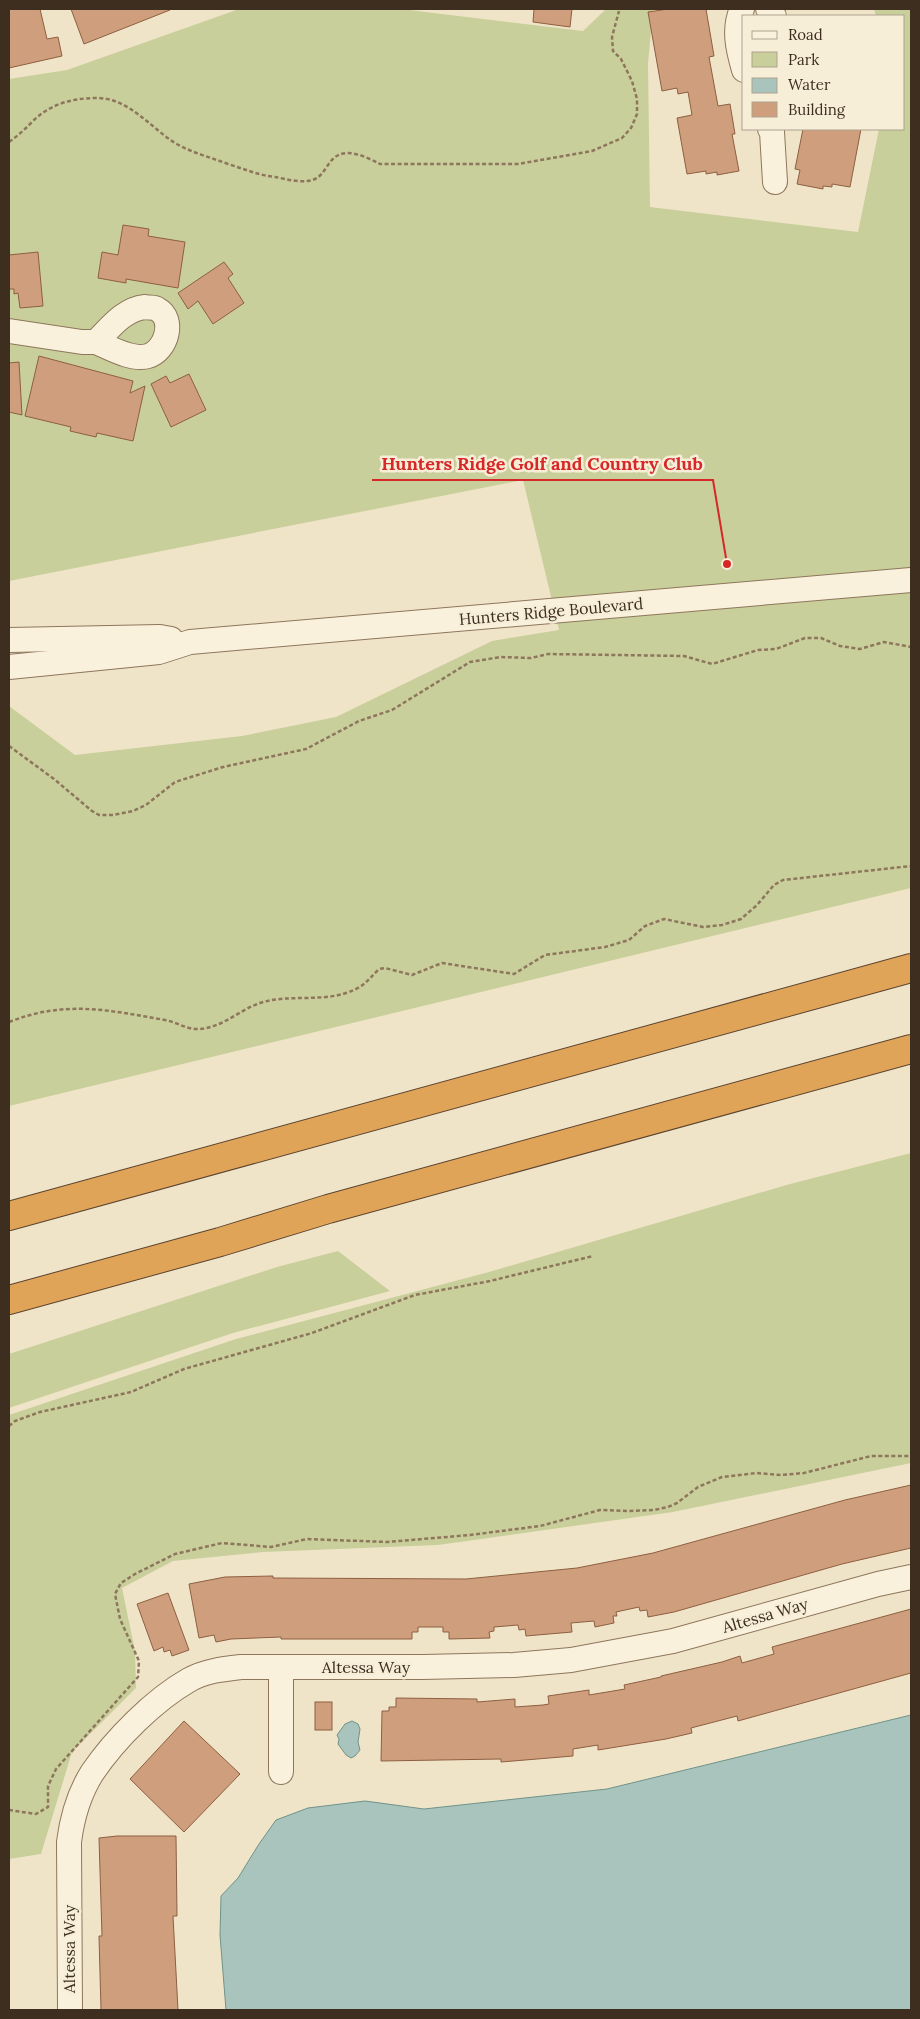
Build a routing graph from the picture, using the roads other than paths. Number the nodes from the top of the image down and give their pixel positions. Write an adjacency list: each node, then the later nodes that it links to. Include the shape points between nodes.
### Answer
1 (742, 9): 2 (street, via 736,37)
2 (742, 62)
3 (772, 130): 4 (street)
4 (776, 182)
5 (9, 331): 6 (street)
6 (96, 342)
7 (911, 580): 9 (street, Hunters Ridge Boulevard)
8 (9, 640): 9 (street, Hunters Ridge Boulevard, via 160,637)
9 (190, 642): 10 (street, Hunters Ridge Boulevard, via 159,652)
10 (9, 667)
11 (911, 968): 13 (highway)
12 (911, 1049): 16 (highway, via 328,1209)
13 (165, 1174): 14 (highway); 15 (highway)
14 (9, 1196)
15 (9, 1216)
16 (82, 1281): 17 (highway); 18 (highway)
17 (9, 1300)
18 (9, 1308)
19 (911, 1577): 20 (street, Altessa Way, via 673,1641 571,1660 505,1665)
20 (281, 1668): 21 (street); 22 (street, Altessa Way, via 216,1670 190,1680 143,1715 92,1774 72,1820 69,1842)
21 (281, 1772)
22 (70, 2010)

